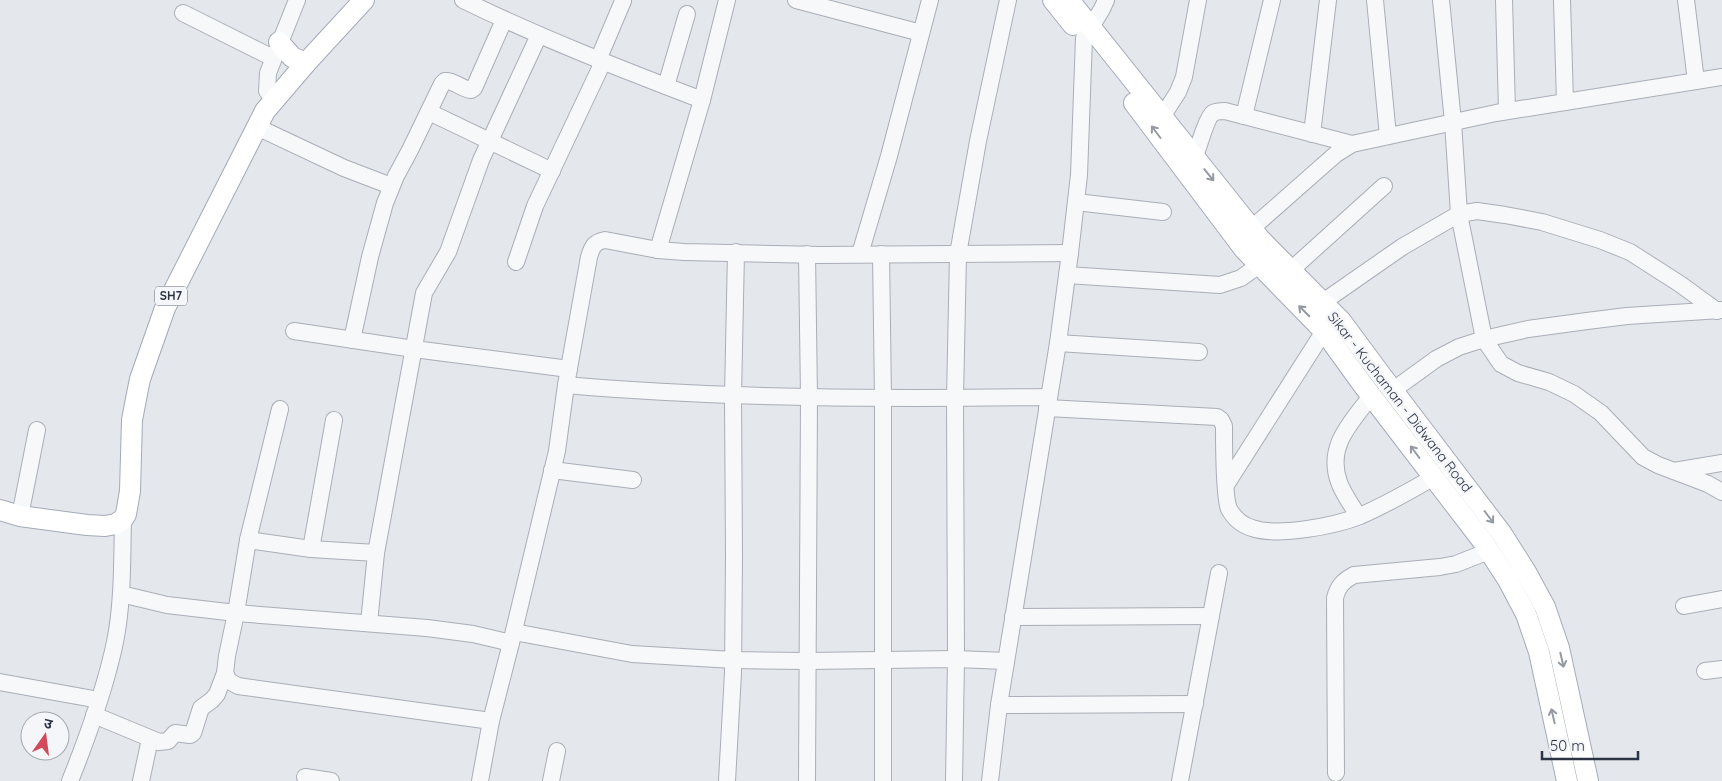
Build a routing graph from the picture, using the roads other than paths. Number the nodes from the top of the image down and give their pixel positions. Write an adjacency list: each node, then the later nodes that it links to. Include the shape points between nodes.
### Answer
1 (297, 0): 26 (street)
2 (364, 0): 28 (main road, SH7)
3 (464, 0): 22 (street)
4 (727, 0): 33 (street)
5 (797, 0): 24 (street)
6 (930, 0): 24 (street)
7 (1008, 0): 59 (street)
8 (1053, 0): 23 (main road, Sikar - Kuchaman - Didwana Road)
9 (1069, 0): 23 (main road, Sikar - Kuchaman - Didwana Road)
10 (1106, 0): 23 (street)
11 (1198, 0): 38 (street, via 1184,77)
12 (1272, 0): 37 (street)
13 (1328, 0): 41 (street)
14 (1375, 0): 42 (street)
15 (1441, 0): 39 (street)
16 (1504, 0): 35 (street)
17 (1562, 0): 34 (street)
18 (1686, 0): 30 (street)
19 (622, 1): 27 (street)
20 (183, 13): 26 (street)
21 (687, 14): 31 (street)
22 (504, 20): 25 (street); 36 (street, via 474,88 467,90 449,80 444,81)
23 (1087, 32): 38 (main road, Sikar - Kuchaman - Didwana Road); 49 (street); 61 (main road, Sikar - Kuchaman - Didwana Road, one-way to 23, via 1244,250)
24 (921, 33): 57 (street)
25 (539, 35): 27 (street); 43 (street)
26 (276, 50): 28 (main road); 32 (street, via 267,83 267,91)
27 (601, 61): 31 (street); 46 (street)
28 (306, 63): 32 (main road, SH7)
29 (1722, 77): 30 (street)
30 (1696, 82): 34 (street)
31 (666, 86): 33 (street)
32 (274, 100): 40 (main road, SH7)
33 (702, 100): 53 (street)
34 (1564, 102): 35 (street)
35 (1507, 111): 39 (street)
36 (429, 112): 43 (street); 47 (street)
37 (1244, 116): 41 (street); 45 (street, via 1225,111 1211,114)
38 (1162, 117): 45 (main road, Sikar - Kuchaman - Didwana Road)
39 (1453, 122): 42 (street); 51 (street)
40 (257, 127): 47 (street); 95 (main road, SH7, via 165,308 143,371 132,420 130,491)
41 (1312, 134): 44 (street)
42 (1388, 136): 44 (street)
43 (490, 141): 46 (street); 71 (street, via 448,252 424,293)
44 (1352, 144): 52 (street, via 1336,154)
45 (1195, 157): 52 (main road, Sikar - Kuchaman - Didwana Road, one-way to 52)
46 (552, 171): 60 (street, via 535,206)
47 (391, 186): 69 (street, via 370,258)
48 (1384, 186): 62 (street)
49 (1076, 202): 50 (street); 55 (street)
50 (1163, 212)
51 (1459, 214): 64 (street); 65 (street, via 1477,211 1505,215 1542,222 1600,240 1630,252); 68 (street)
52 (1252, 228): 62 (main road, Sikar - Kuchaman - Didwana Road)
53 (658, 250): 54 (street); 73 (street, via 605,240 593,246)
54 (736, 252): 56 (street); 76 (street)
55 (1070, 253): 59 (street); 63 (street)
56 (807, 254): 57 (street); 78 (street)
57 (860, 254): 58 (street)
58 (881, 254): 59 (street); 79 (street)
59 (958, 254): 80 (street)
60 (516, 262)
61 (1259, 265): 63 (street, via 1241,278 1220,285); 67 (main road, Sikar - Kuchaman - Didwana Road, one-way to 61)
62 (1291, 270): 64 (main road, Sikar - Kuchaman - Didwana Road)
63 (1067, 275): 70 (street)
64 (1323, 302): 75 (main road, Sikar - Kuchaman - Didwana Road, via 1341,321)
65 (1719, 311): 68 (street, via 1587,321)
66 (294, 331): 69 (street)
67 (1324, 331): 77 (main road, Sikar - Kuchaman - Didwana Road); 90 (street)
68 (1484, 339): 75 (street, via 1436,359); 87 (street, via 1501,364 1574,394 1602,413 1643,457)
69 (352, 340): 71 (street)
70 (1058, 343): 72 (street); 81 (street)
71 (414, 349): 73 (street); 99 (street)
72 (1199, 352)
73 (569, 369): 74 (street)
74 (566, 385): 76 (street); 86 (street)
75 (1392, 391): 138 (main road, Sikar - Kuchaman - Didwana Road, one-way to 138, via 1502,534 1545,607 1559,648)
76 (733, 396): 78 (street); 110 (street)
77 (1371, 396): 88 (main road, Sikar - Kuchaman - Didwana Road, one-way to 77); 94 (street, via 1336,447 1339,483)
78 (809, 397): 79 (street); 112 (street)
79 (883, 398): 80 (street); 111 (street)
80 (955, 398): 81 (street); 109 (street)
81 (1048, 403): 90 (street, via 1216,417 1224,426); 106 (street)
82 (280, 409): 96 (street)
83 (334, 420): 97 (street)
84 (37, 430): 93 (street)
85 (1722, 463): 87 (street)
86 (552, 470): 89 (street); 108 (street)
87 (1672, 471): 91 (street)
88 (1434, 477): 94 (street); 98 (main road, Sikar - Kuchaman - Didwana Road)
89 (633, 480)
90 (1226, 484): 94 (street, via 1228,507 1236,519 1251,528 1270,531 1321,527)
91 (1722, 492)
92 (0, 510): 93 (main road)
93 (20, 516): 95 (main road, via 105,526)
94 (1358, 516)
95 (123, 519): 101 (street)
96 (248, 540): 97 (street); 104 (street)
97 (311, 549): 99 (street)
98 (1490, 551): 124 (street, via 1440,567 1354,575 1337,590); 137 (main road, Sikar - Kuchaman - Didwana Road, one-way to 98, via 1536,644 1526,614)
99 (376, 553): 107 (street)
100 (1219, 573): 105 (street)
101 (121, 594): 104 (street, via 167,605); 120 (street, via 115,641)
102 (1722, 599): 103 (street)
103 (1684, 606)
104 (236, 613): 107 (street); 116 (street)
105 (1211, 616): 106 (street); 118 (street)
106 (1013, 617): 113 (street)
107 (369, 623): 108 (street)
108 (513, 637): 110 (street, via 632,654); 121 (street)
109 (956, 659): 111 (street); 113 (street); 134 (street)
110 (733, 660): 112 (street); 131 (street)
111 (882, 660): 112 (street); 133 (street)
112 (808, 661): 132 (street)
113 (1006, 661): 119 (street)
114 (1722, 669): 115 (street)
115 (1705, 671)
116 (225, 673): 121 (street, via 229,681 238,686); 122 (street, via 217,694 200,708 193,734 175,733 164,743)
117 (0, 682): 120 (street)
118 (1195, 704): 119 (street); 136 (street)
119 (999, 705): 135 (street)
120 (97, 708): 122 (street); 126 (street)
121 (491, 720): 129 (street)
122 (150, 739): 127 (street)
123 (557, 751): 130 (street)
124 (1336, 773)
125 (305, 777): 128 (street)
126 (70, 781)
127 (141, 781)
128 (331, 781)
129 (480, 781)
130 (551, 781)
131 (727, 781)
132 (807, 781)
133 (883, 781)
134 (954, 781)
135 (990, 781)
136 (1180, 781)
137 (1567, 781)
138 (1588, 781)

